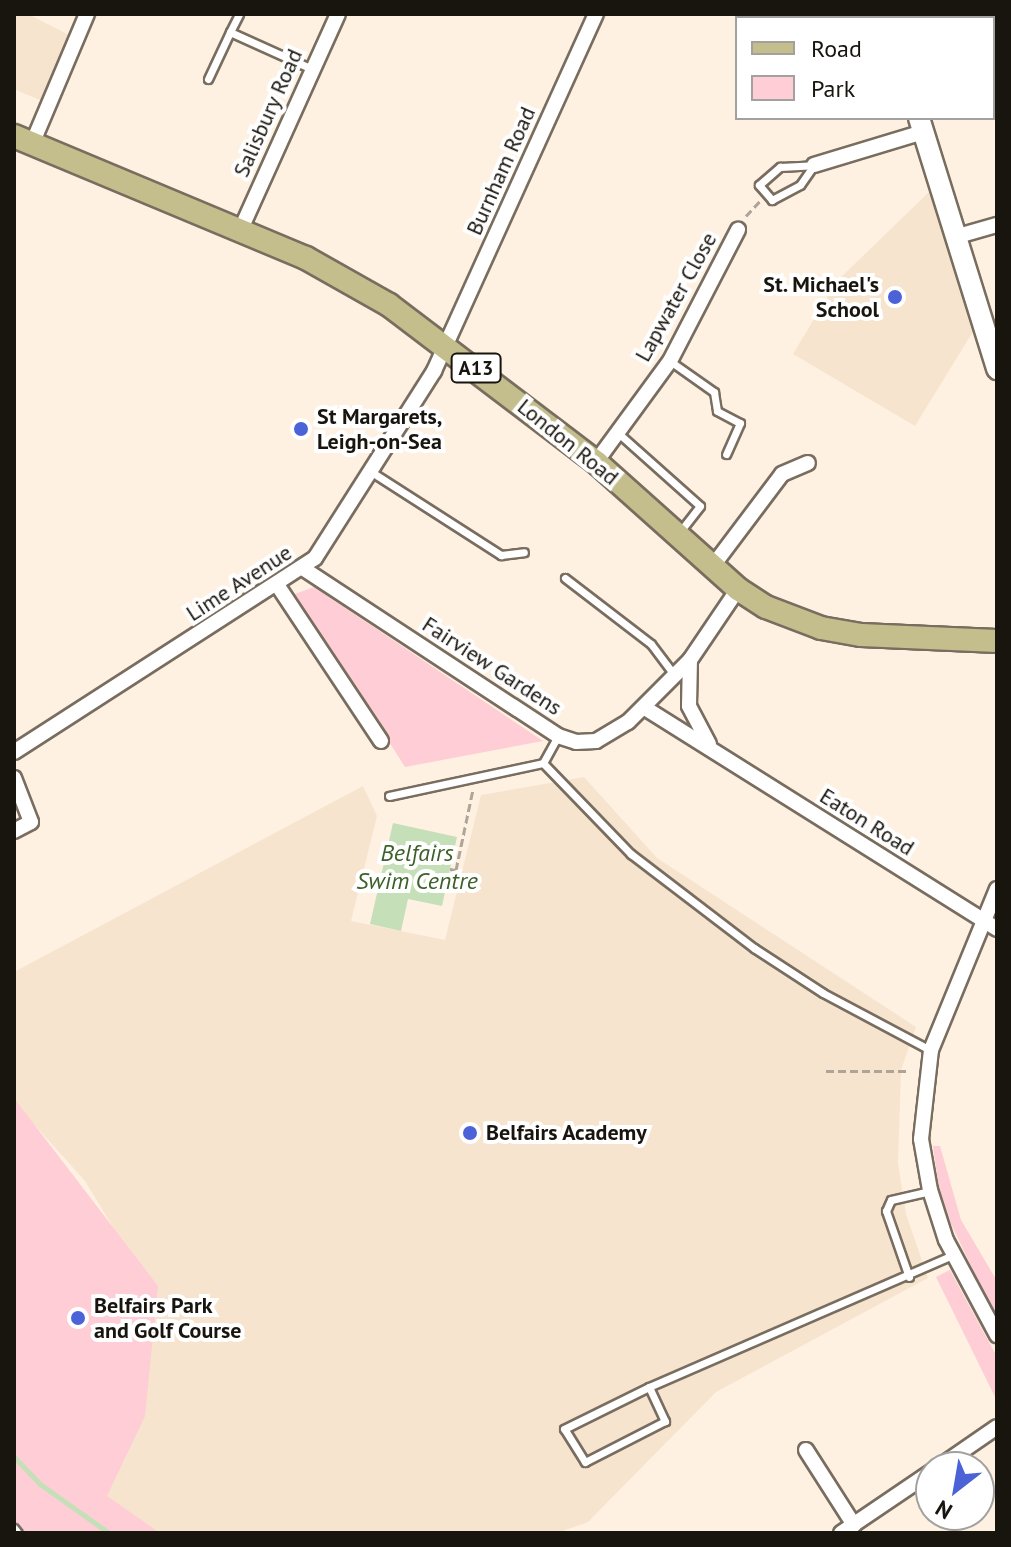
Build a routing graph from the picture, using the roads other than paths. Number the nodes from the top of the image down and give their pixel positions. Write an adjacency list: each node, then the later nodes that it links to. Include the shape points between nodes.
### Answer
1 (87, 14): 9 (street)
2 (239, 14): 5 (lane)
3 (338, 14): 6 (street, Salisbury Road)
4 (596, 14): 15 (street, Burnham Road)
5 (230, 32): 6 (lane); 7 (lane)
6 (312, 69): 13 (street, Salisbury Road)
7 (208, 79)
8 (921, 125): 10 (street); 14 (street)
9 (23, 140): 13 (main road, London Road / A13)
10 (814, 165): 10 (lane, via 780,167 759,185 772,200 800,185)
11 (997, 225): 14 (street)
12 (738, 230): 16 (street, Lapwater Close)
13 (240, 231): 15 (main road, London Road / A13, via 306,258)
14 (958, 236): 17 (street, via 980,329)
15 (447, 346): 20 (main road, London Road / A13); 22 (street, Lime Avenue)
16 (670, 361): 18 (street, Lapwater Close); 19 (lane, via 714,392 717,411 740,423)
17 (997, 369)
18 (617, 432): 20 (street, Lapwater Close); 23 (lane, via 700,506)
19 (726, 454)
20 (596, 462): 23 (main road, London Road / A13)
21 (808, 463): 25 (street, via 782,474)
22 (369, 470): 24 (lane, via 501,555); 26 (street, Lime Avenue)
23 (677, 535): 25 (main road, London Road / A13)
24 (524, 552)
25 (712, 567): 29 (main road, London Road / A13)
26 (304, 569): 28 (street, Lime Avenue); 34 (street, Fairview Gardens)
27 (565, 578): 32 (lane, via 651,644)
28 (278, 586): 35 (street); 37 (street, Lime Avenue)
29 (738, 589): 30 (main road, London Road / A13, via 766,607 821,628 861,635); 31 (street)
30 (997, 641)
31 (690, 660): 32 (street, Fairview Gardens); 36 (street, Eaton Road, via 689,706)
32 (676, 676): 33 (street, Fairview Gardens)
33 (645, 708): 34 (street, Fairview Gardens, via 596,741); 36 (street, Eaton Road)
34 (558, 736): 38 (lane)
35 (381, 741)
36 (714, 751): 43 (street, Eaton Road)
37 (14, 752)
38 (543, 763): 40 (lane); 44 (lane, via 631,854 754,948 823,993)
39 (14, 778): 41 (street, via 31,822)
40 (389, 796)
41 (14, 831)
42 (997, 889): 43 (street)
43 (990, 925): 44 (street)
44 (931, 1050): 45 (street, via 921,1139)
45 (930, 1190): 46 (street); 47 (lane, via 891,1200 886,1211)
46 (953, 1255): 47 (lane); 48 (street)
47 (909, 1277): 49 (lane)
48 (997, 1335)
49 (649, 1387): 49 (lane, via 665,1421 585,1462 564,1429)
50 (997, 1427): 52 (street)
51 (806, 1450): 55 (street)
52 (962, 1451)
53 (915, 1483): 55 (street)
54 (14, 1528): 56 (lane)
55 (847, 1529)
56 (18, 1533)

